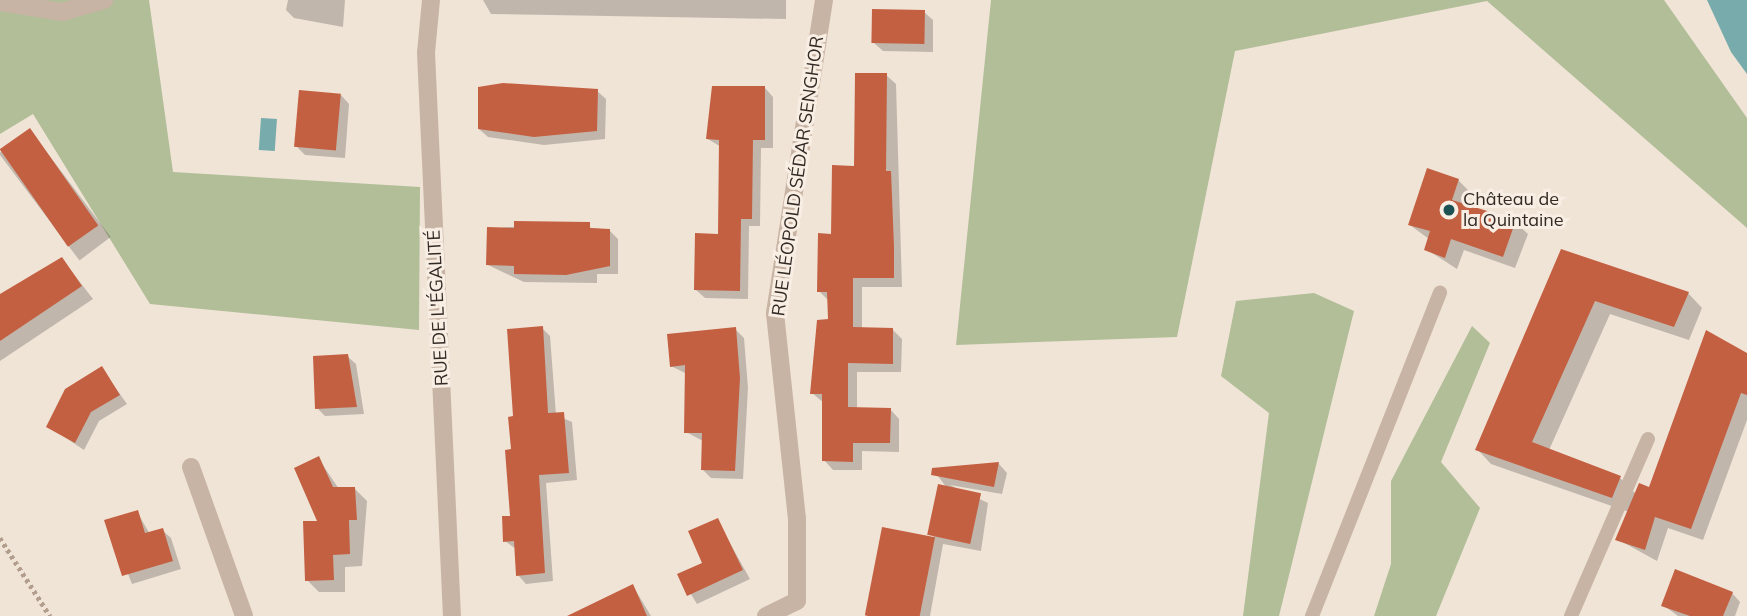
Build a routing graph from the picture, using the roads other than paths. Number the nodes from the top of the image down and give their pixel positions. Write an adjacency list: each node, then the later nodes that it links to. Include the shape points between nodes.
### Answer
1 (104, 0): 4 (street, via 62,12)
2 (431, 0): 9 (street, RUE DE L'ÉGALITÉ, via 426,53)
3 (824, 0): 10 (street, RUE LÉOPOLD SÉDAR SENGHOR, via 775,313 797,519 797,601)
4 (0, 2)
5 (1440, 292): 11 (lane)
6 (1648, 439): 12 (lane)
7 (191, 467): 8 (street)
8 (244, 616)
9 (452, 616)
10 (766, 616)
11 (1312, 616)
12 (1571, 616)

